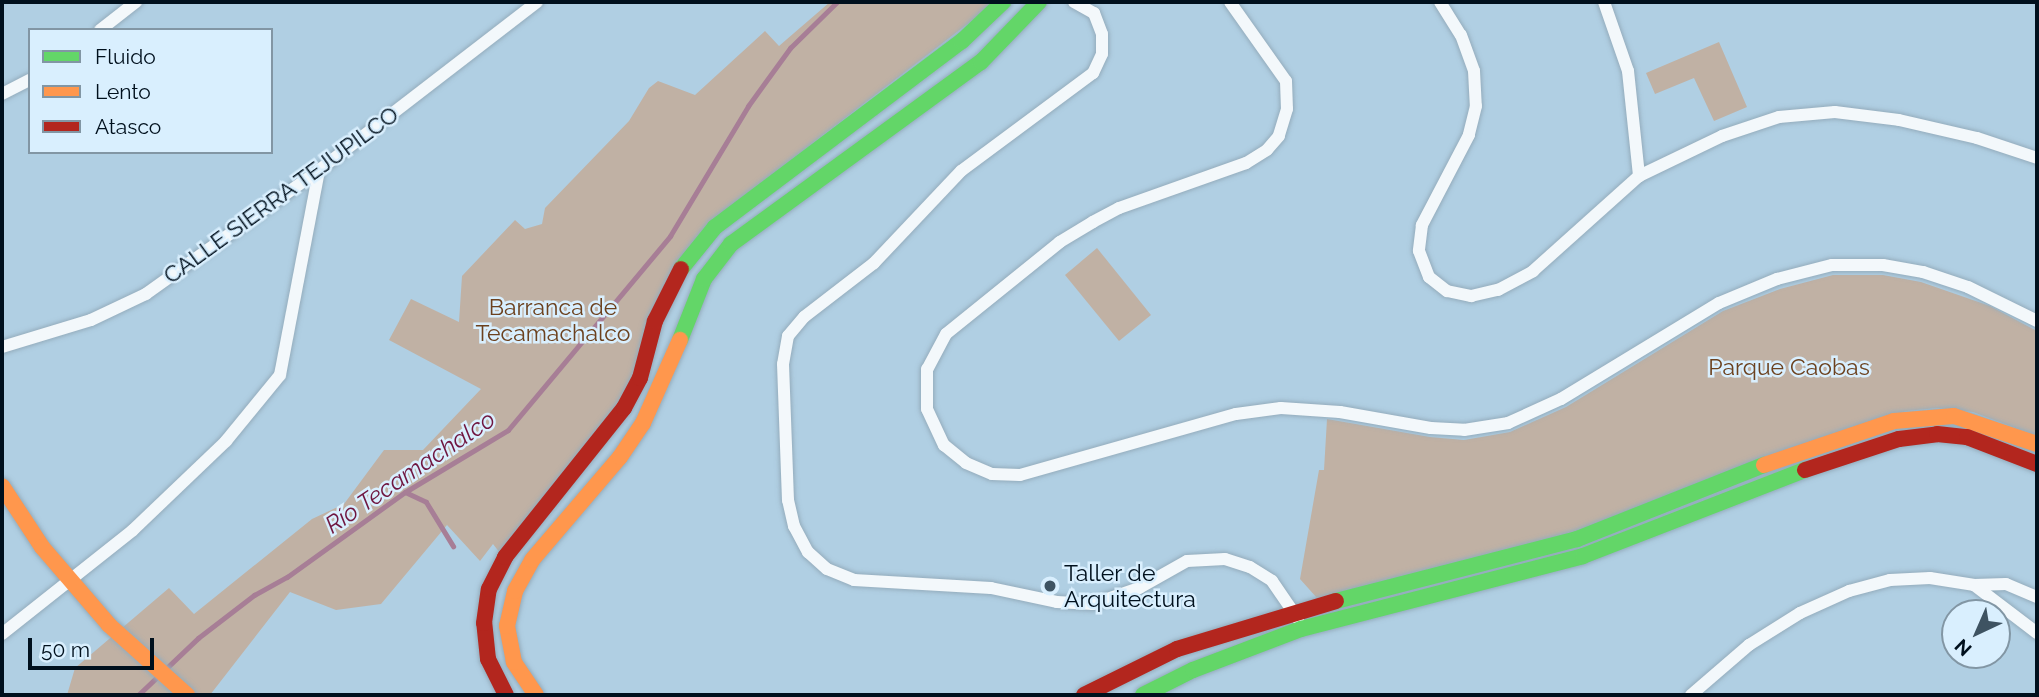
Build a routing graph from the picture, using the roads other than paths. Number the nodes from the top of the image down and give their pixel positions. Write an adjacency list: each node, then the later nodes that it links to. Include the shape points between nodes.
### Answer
1 (136, 2): 9 (street)
2 (537, 2): 13 (street, CALLE SIERRA TEJUPILCO)
3 (1003, 2): 16 (street, via 962,41 715,227 683,265)
4 (1040, 2): 17 (street, via 981,62 731,244 704,279)
5 (1074, 2): 27 (street, via 1094,13 1102,34 1102,54 1093,73 961,171 874,263 803,317 788,336 783,363 788,500 794,526 808,552 827,569 854,580 953,584 1093,604 1139,588 1187,561 1213,558 1238,562 1261,573)
6 (1230, 2): 15 (street, via 1286,81 1287,109 1279,136 1246,163 1119,208 1093,222 1060,242 946,334 927,369 927,409 936,434 966,463 992,474 1020,475 1236,414 1281,408 1320,409 1431,428 1464,430 1508,422 1561,399 1719,303 1777,279 1832,265 1883,265 1923,272)
7 (1440, 2): 14 (street, via 1461,35 1476,106 1469,135 1422,225 1419,251 1429,277 1447,291 1471,296 1498,290 1532,271)
8 (1604, 2): 14 (street, via 1628,71)
9 (103, 28)
10 (28, 81): 11 (street)
11 (2, 94)
12 (2037, 158): 14 (street, via 1978,138 1899,120 1808,112 1723,136)
13 (319, 170): 18 (street, CALLE SIERRA TEJUPILCO, via 146,294 91,320); 24 (street, via 280,375 226,440)
14 (1639, 176)
15 (2037, 320)
16 (655, 321): 17 (street); 32 (street, via 640,378 624,408 505,557 489,589 484,623 488,659)
17 (681, 330): 33 (street, via 658,397 643,423 620,457 532,560 515,590 507,626 514,662)
18 (2, 346)
19 (2037, 444): 22 (street, via 1971,419 1922,416 1760,466)
20 (2037, 464): 23 (street, via 1967,437 1911,436 1767,483)
21 (2, 486): 24 (street, via 42,547)
22 (1704, 490): 23 (street); 27 (street, via 1556,546)
23 (1711, 507): 28 (street, via 1561,563)
24 (73, 581): 30 (street); 31 (street, via 109,625)
25 (1974, 584): 26 (street, via 2006,584); 29 (street); 36 (street, via 1930,578 1890,580 1849,591 1748,645)
26 (2037, 597)
27 (1295, 611): 28 (street); 34 (street, via 1177,649)
28 (1301, 629): 35 (street, via 1193,670)
29 (2037, 633)
30 (2, 634)
31 (187, 695)
32 (506, 695)
33 (536, 695)
34 (1084, 695)
35 (1143, 695)
36 (1690, 695)

